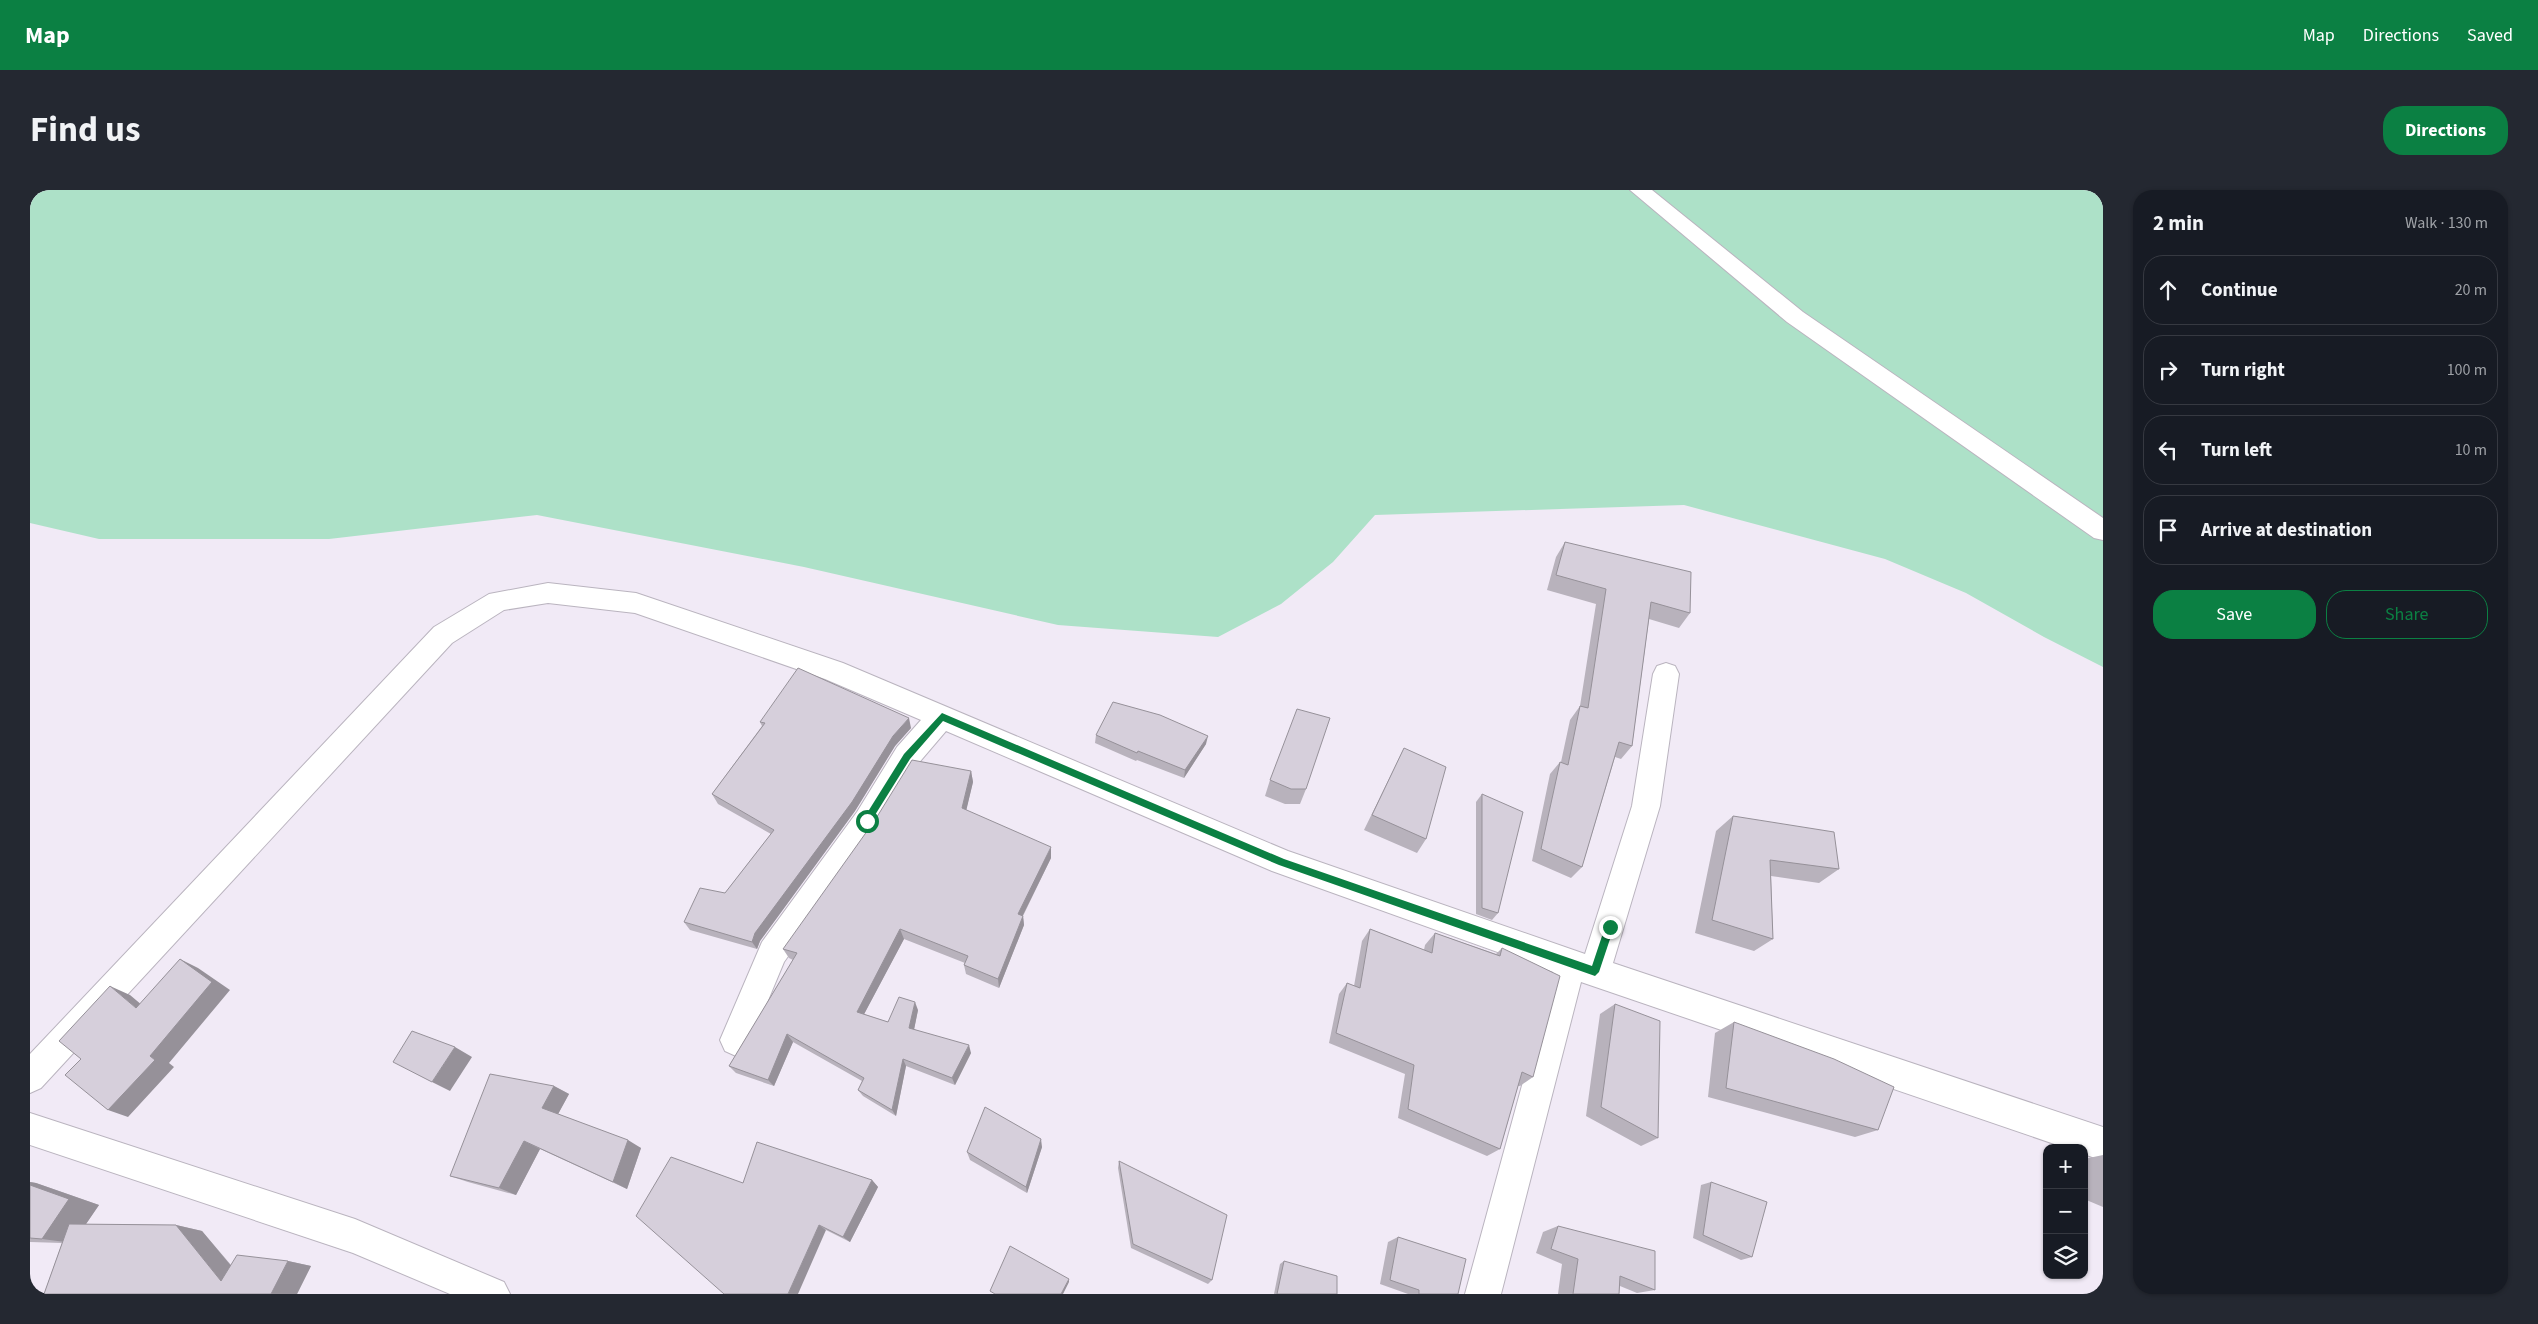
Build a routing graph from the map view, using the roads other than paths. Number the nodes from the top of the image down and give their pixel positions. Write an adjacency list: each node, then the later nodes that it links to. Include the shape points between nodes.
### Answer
1 (1640, 190): 2 (street, via 1795,317)
2 (2103, 531)
3 (1666, 674): 5 (street, via 1646,806)
4 (942, 716): 5 (street, via 1282,862); 6 (street, via 907,756 867,821 773,952); 7 (street, via 834,671 636,603 548,593 498,601 443,635)
5 (1583, 967): 9 (street); 11 (street)
6 (736, 1040)
7 (30, 1077)
8 (30, 1129): 10 (street, via 355,1236)
9 (2103, 1144)
10 (492, 1294)
11 (1483, 1294)

